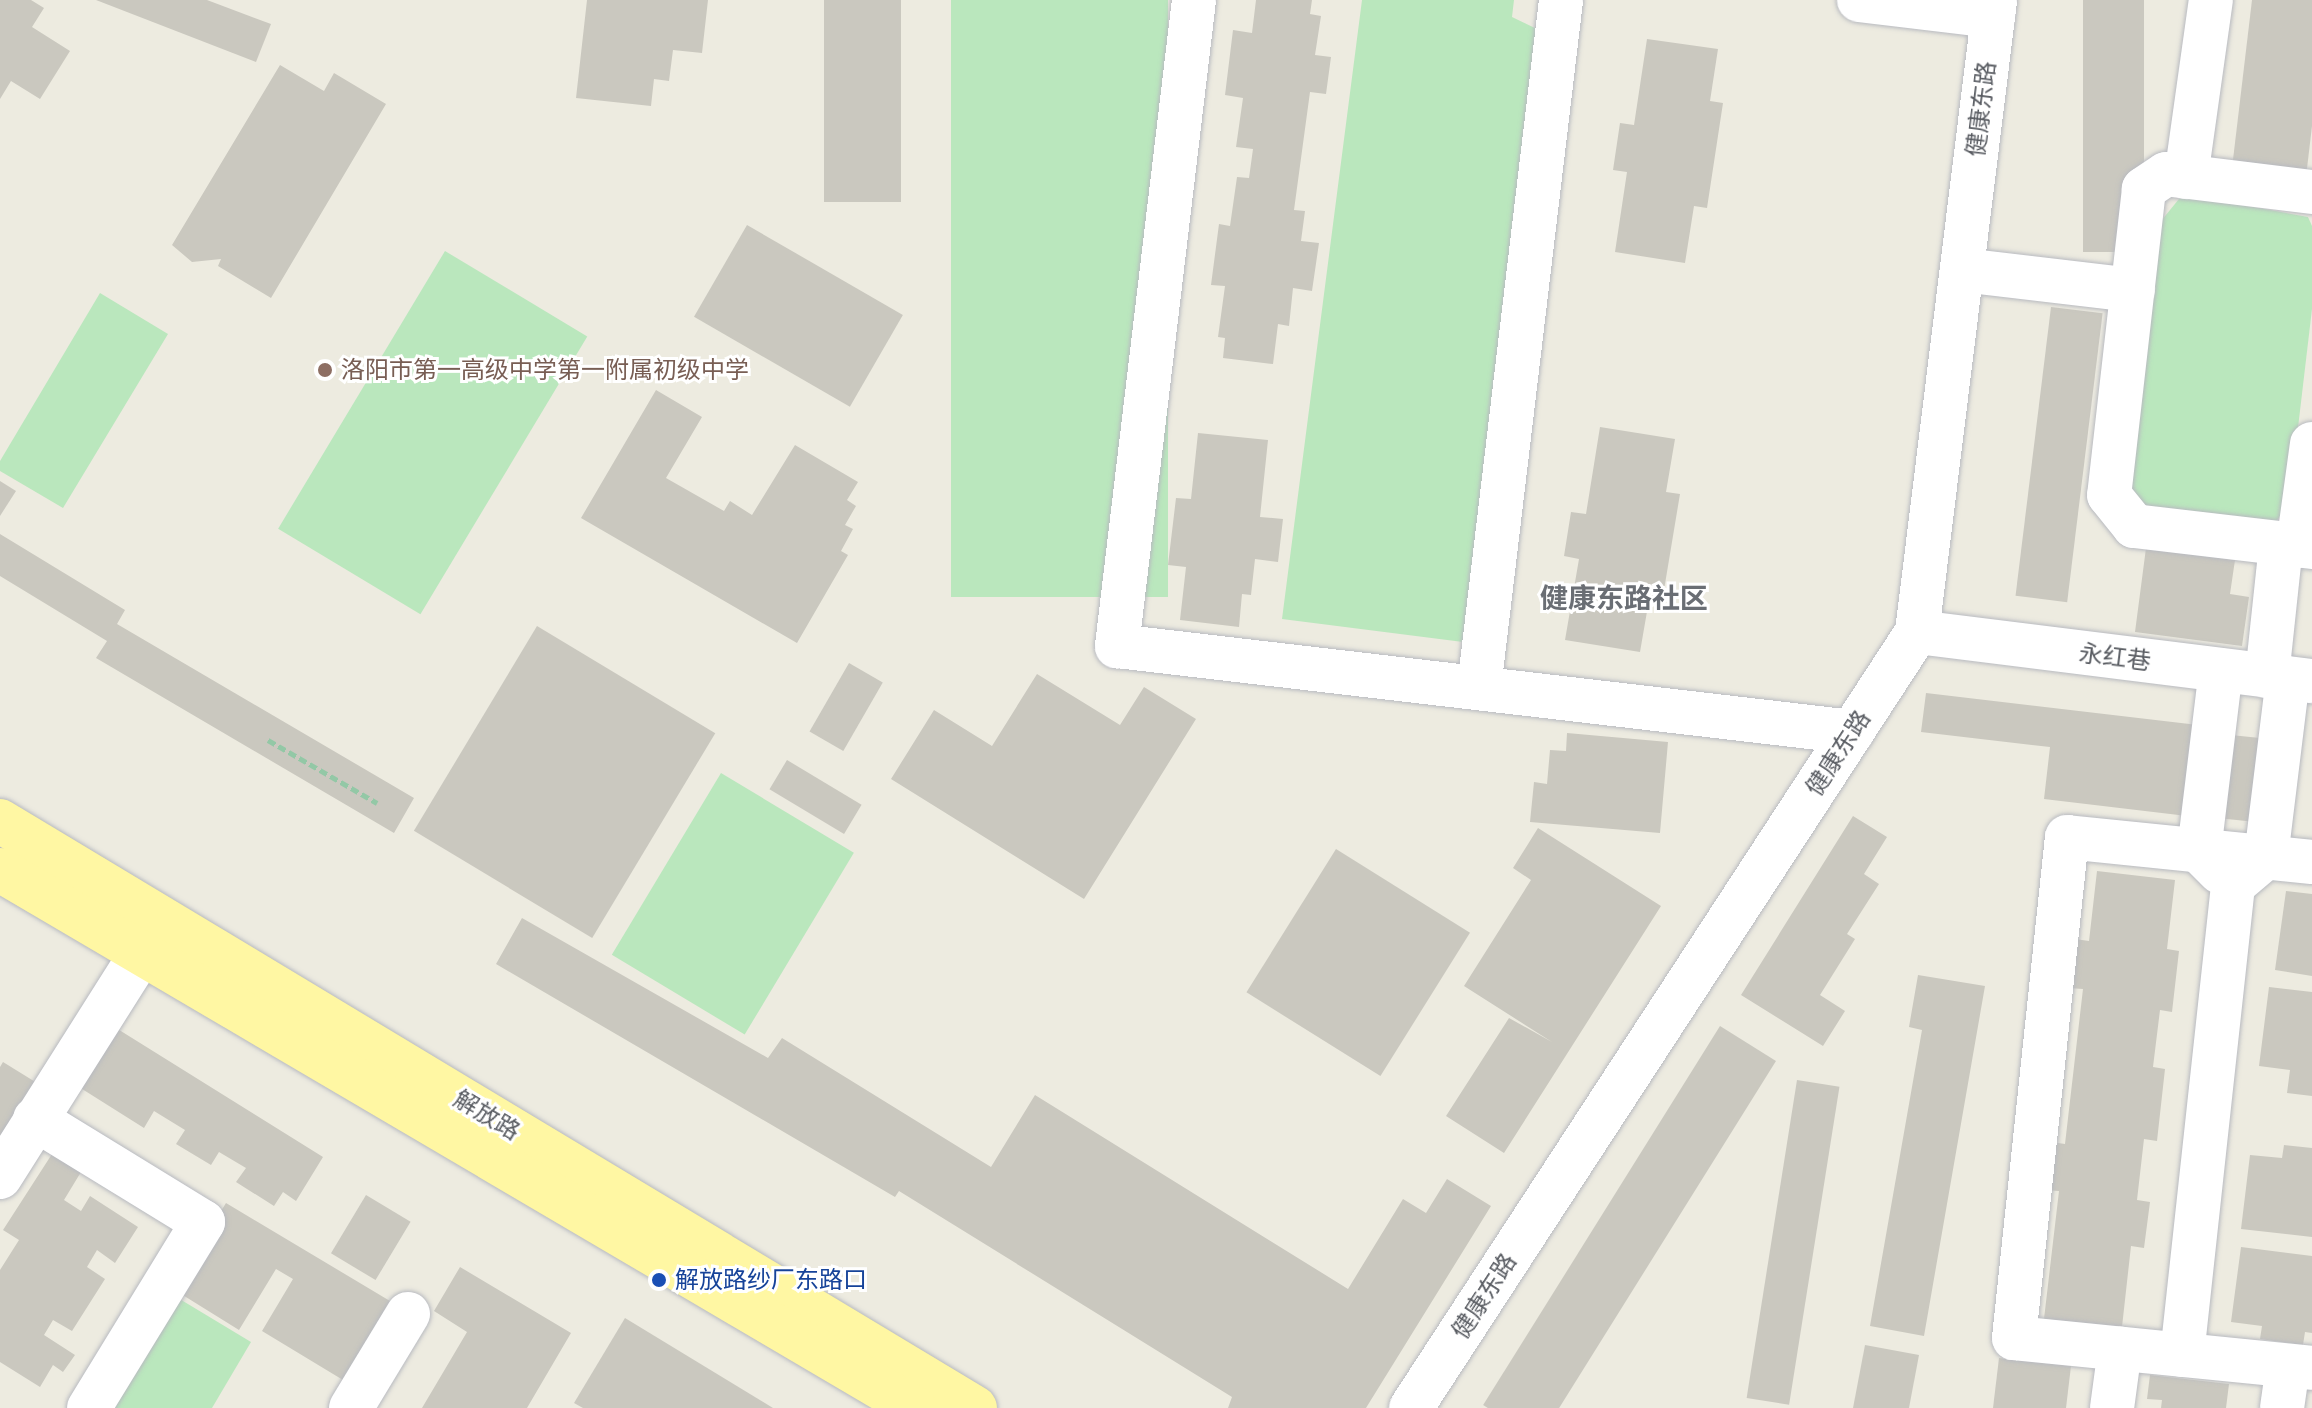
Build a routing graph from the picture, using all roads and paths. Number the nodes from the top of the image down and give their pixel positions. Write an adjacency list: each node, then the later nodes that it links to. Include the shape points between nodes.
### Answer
1 (1194, 0): 15 (street, via 1117,646)
2 (1561, 0): 15 (street)
3 (1859, 0): 5 (street)
4 (2211, 0): 6 (street)
5 (1994, 8): 8 (street, 健康东路)
6 (2186, 177): 7 (street); 9 (street, via 2166,174 2144,189)
7 (2312, 192)
8 (1962, 270): 9 (street); 12 (street, 健康东路)
9 (2133, 290): 11 (street, via 2109,495 2134,526)
10 (2312, 444): 11 (street)
11 (2297, 546): 14 (street)
12 (1917, 632): 13 (street, 永红巷); 16 (street, 健康东路)
13 (2221, 670): 14 (street, 永红巷); 20 (street)
14 (2289, 679): 23 (street)
15 (1479, 688): 16 (street)
16 (1852, 732): 35 (street, 健康东路)
17 (268, 740): 18 (path)
18 (377, 803)
19 (0, 821): 24 (main road, 解放路)
20 (2199, 851): 23 (street); 28 (street, via 2067,837 2014,1338)
21 (2312, 862): 23 (street)
22 (0, 870): 24 (main road, 解放路)
23 (2250, 871): 29 (street)
24 (151, 937): 25 (street); 33 (main road, 解放路); 34 (main road, 解放路)
25 (35, 1119): 26 (street); 31 (street, via 203,1222)
26 (0, 1177)
27 (408, 1314): 32 (street)
28 (2120, 1349): 29 (street); 36 (street)
29 (2182, 1355): 30 (street)
30 (2300, 1367): 37 (street)
31 (89, 1408)
32 (351, 1408)
33 (915, 1408)
34 (975, 1408)
35 (1411, 1408)
36 (2112, 1408)
37 (2282, 1408)

